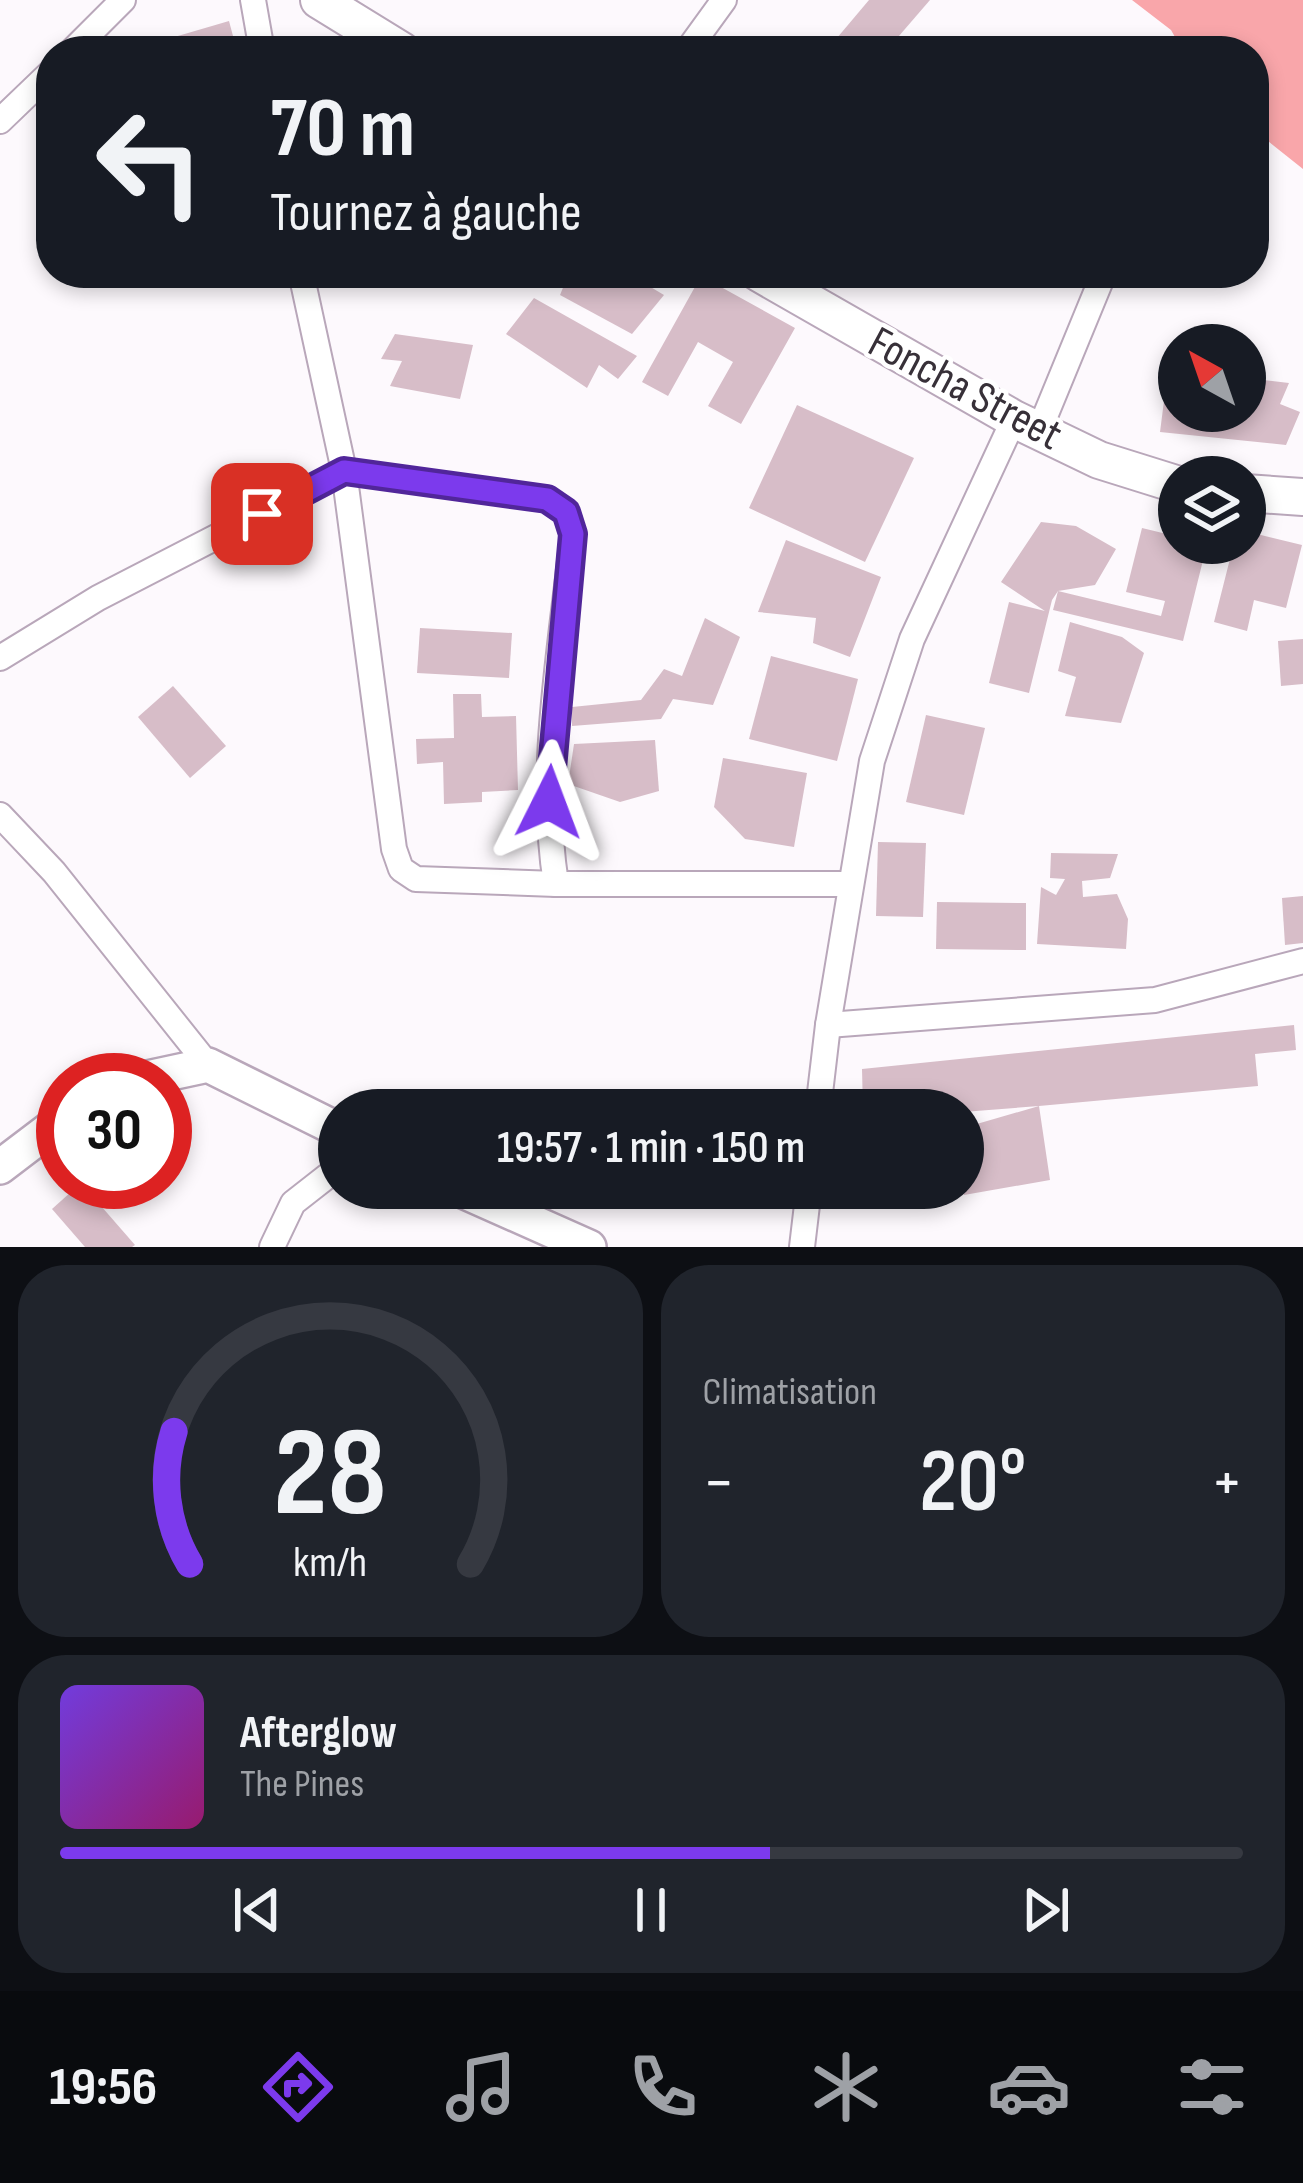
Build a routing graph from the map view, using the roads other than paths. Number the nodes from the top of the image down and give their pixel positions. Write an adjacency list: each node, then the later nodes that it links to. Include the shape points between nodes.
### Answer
1 (123, 0): 5 (street)
2 (253, 0): 6 (street)
3 (319, 0): 7 (main road)
4 (724, 0): 8 (street)
5 (87, 36)
6 (259, 36)
7 (378, 36)
8 (698, 36)
9 (36, 86): 10 (street)
10 (0, 121)
11 (304, 288): 15 (street)
12 (785, 288): 14 (main road, Foncha Street)
13 (1096, 288): 14 (street)
14 (1027, 425): 16 (main road, Foncha Street); 22 (street, via 912,639 872,761)
15 (344, 471): 19 (street); 21 (street, via 401,869 416,879); 21 (street, via 547,499 566,512 573,534 550,765)
16 (1158, 478)
17 (1266, 495): 18 (main road)
18 (1303, 496)
19 (0, 658)
20 (0, 815): 25 (street)
21 (556, 884): 22 (street)
22 (851, 884): 24 (street)
23 (1303, 961): 24 (street, via 1155,1000)
24 (828, 1025): 27 (street)
25 (208, 1065): 26 (street); 28 (street)
26 (192, 1068)
27 (820, 1089)
28 (318, 1120)
29 (36, 1140): 30 (street)
30 (0, 1167)
31 (318, 1183): 34 (street, via 293,1203)
32 (503, 1209): 35 (street)
33 (807, 1209): 36 (street)
34 (272, 1247)
35 (589, 1247)
36 (802, 1247)

